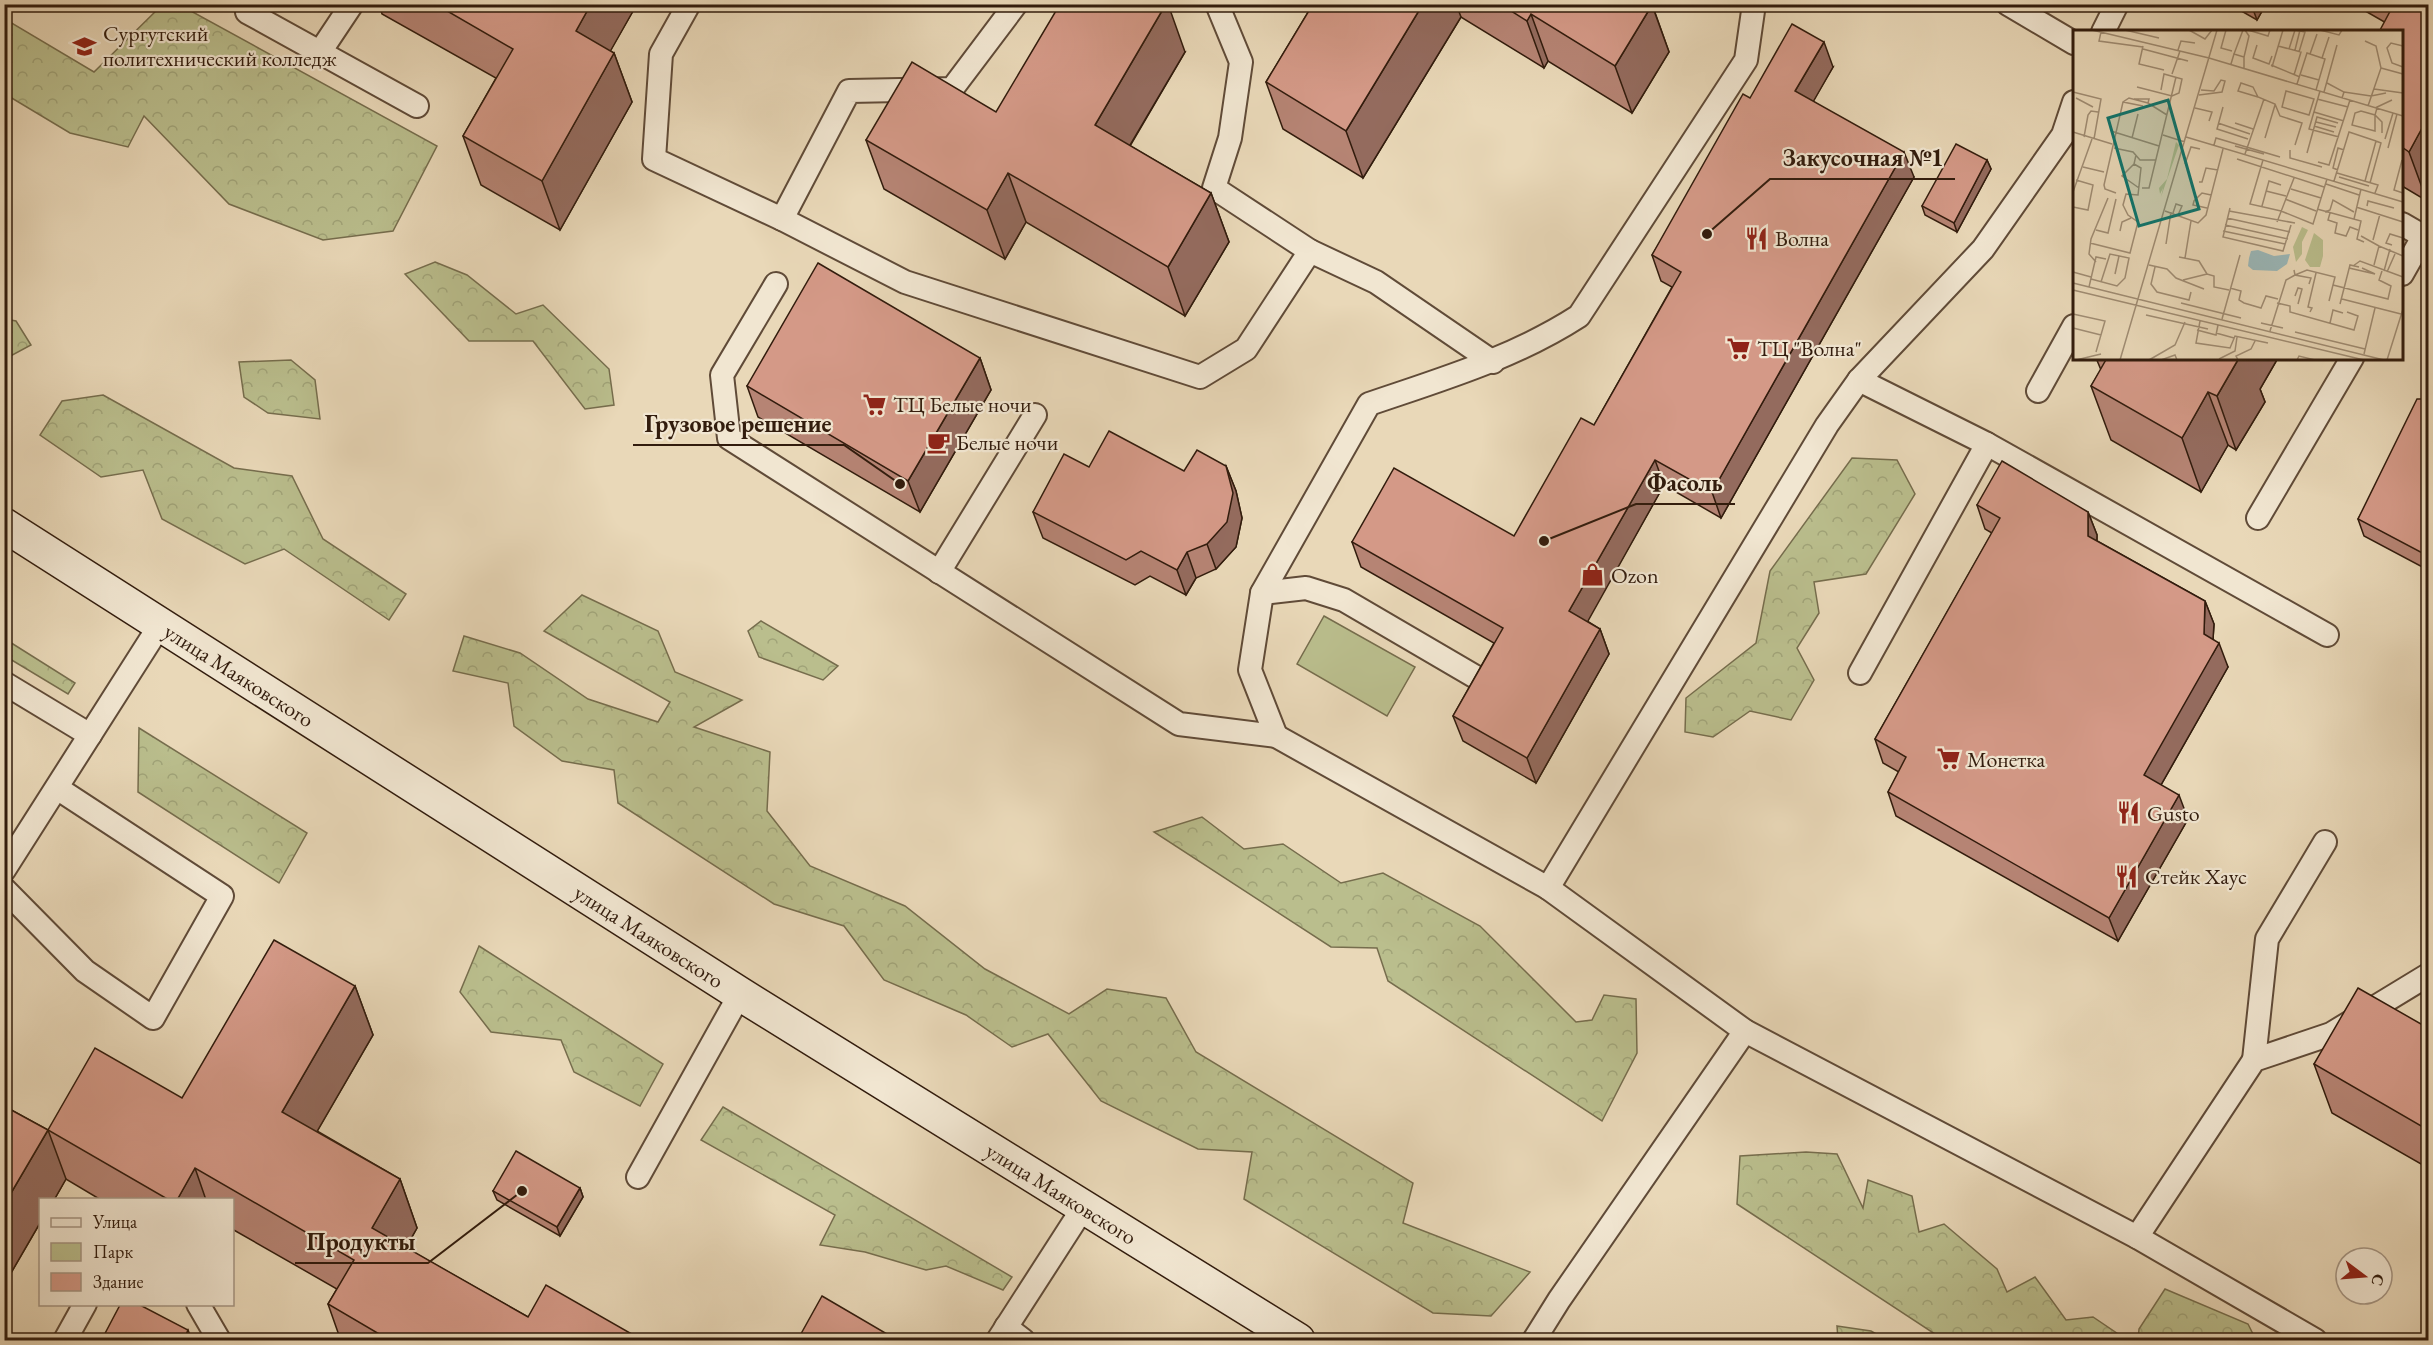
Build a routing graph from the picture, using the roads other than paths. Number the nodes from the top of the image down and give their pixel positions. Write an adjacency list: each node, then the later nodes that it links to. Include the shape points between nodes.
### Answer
1 (352, 4): 11 (lane)
2 (689, 4): 14 (lane, via 661,54 654,159)
3 (1016, 4): 14 (lane, via 952,89 849,91)
4 (1217, 4): 17 (lane, via 1241,62 1230,138 1214,188)
5 (1754, 4): 22 (lane, via 1746,60 1579,316)
6 (2008, 4): 10 (lane)
7 (2117, 4): 9 (lane)
8 (247, 12): 11 (lane)
9 (2104, 30)
10 (2073, 42)
11 (320, 52): 13 (lane)
12 (2073, 105): 23 (lane, via 2062,135 1983,249)
13 (417, 106)
14 (782, 219): 17 (lane, via 905,282 1200,377 1246,349)
15 (2403, 225): 16 (lane)
16 (2426, 238): 18 (lane)
17 (1310, 251): 22 (lane, via 1376,282)
18 (2403, 272)
19 (776, 284): 29 (lane, via 722,375 729,438)
20 (2073, 328): 24 (lane)
21 (2351, 360): 27 (lane)
22 (1493, 362): 30 (lane, via 1369,404)
23 (1859, 380): 26 (lane); 41 (lane, via 1827,425)
24 (2038, 391)
25 (1035, 415): 29 (lane)
26 (1987, 444): 32 (lane); 33 (lane)
27 (2258, 518)
28 (4, 525): 31 (main road, улица Маяковского)
29 (939, 572): 37 (lane, via 1179,724)
30 (1262, 593): 34 (lane, via 1306,588 1344,600); 37 (lane, via 1250,669)
31 (160, 625): 36 (lane); 44 (main road, улица Маяковского)
32 (2327, 635)
33 (1860, 673)
34 (1474, 676)
35 (4, 682): 36 (lane)
36 (90, 735): 38 (lane)
37 (1276, 736): 41 (lane)
38 (57, 788): 40 (lane); 42 (lane, via 222,896 153,1018 85,971)
39 (2325, 842): 46 (lane, via 2267,939)
40 (4, 870)
41 (1548, 888): 45 (lane)
42 (4, 889)
43 (2428, 975): 46 (lane, via 2331,1034)
44 (740, 994): 47 (lane); 48 (main road, улица Маяковского)
45 (1744, 1031): 49 (lane); 56 (lane)
46 (2254, 1060): 49 (lane)
47 (638, 1177)
48 (1083, 1208): 52 (lane); 55 (main road, улица Маяковского)
49 (2137, 1237): 57 (lane)
50 (84, 1306): 53 (lane)
51 (199, 1306): 54 (lane)
52 (1009, 1336)
53 (65, 1341)
54 (219, 1341)
55 (1298, 1341)
56 (1534, 1341)
57 (2315, 1341)

